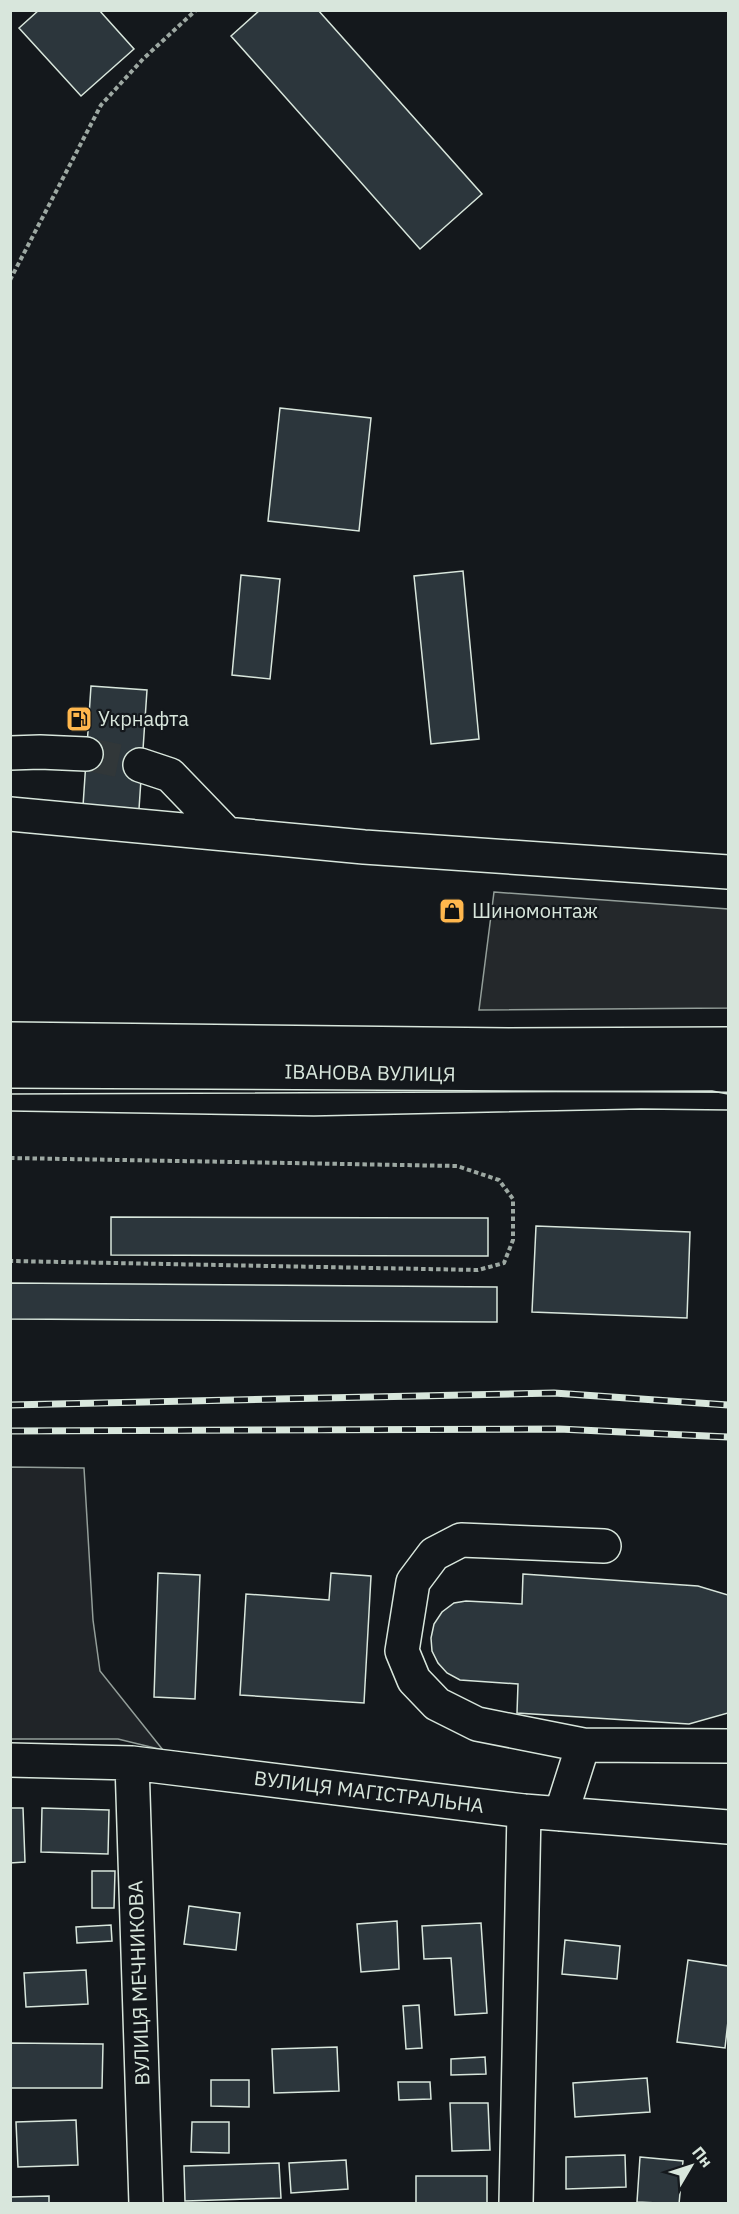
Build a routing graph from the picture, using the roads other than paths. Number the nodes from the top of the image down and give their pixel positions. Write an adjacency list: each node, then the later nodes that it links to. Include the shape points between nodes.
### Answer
1 (10, 753): 2 (street)
2 (86, 754)
3 (140, 765): 5 (street, via 170,775)
4 (10, 814): 5 (street)
5 (226, 833): 6 (street, via 364,847)
6 (729, 872)
7 (10, 1039): 8 (street, ІВАНОВА ВУЛИЦЯ)
8 (729, 1044)
9 (10, 1071): 10 (street, ІВАНОВА ВУЛИЦЯ)
10 (729, 1075)
11 (604, 1546): 12 (street, via 461,1540 452,1544 434,1554 413,1582 402,1651 414,1680 436,1704 477,1724)
12 (584, 1745): 13 (street); 17 (street)
13 (729, 1746)
14 (10, 1760): 15 (street, ВУЛИЦЯ МАГІСТРАЛЬНА)
15 (132, 1763): 16 (street, ВУЛИЦЯ МАГІСТРАЛЬНА); 19 (street, ВУЛИЦЯ МЕЧНИКОВА)
16 (524, 1811): 17 (street, ВУЛИЦЯ МАГІСТРАЛЬНА); 20 (street)
17 (561, 1814): 18 (street, ВУЛИЦЯ МАГІСТРАЛЬНА)
18 (729, 1827)
19 (146, 2204)
20 (516, 2204)

